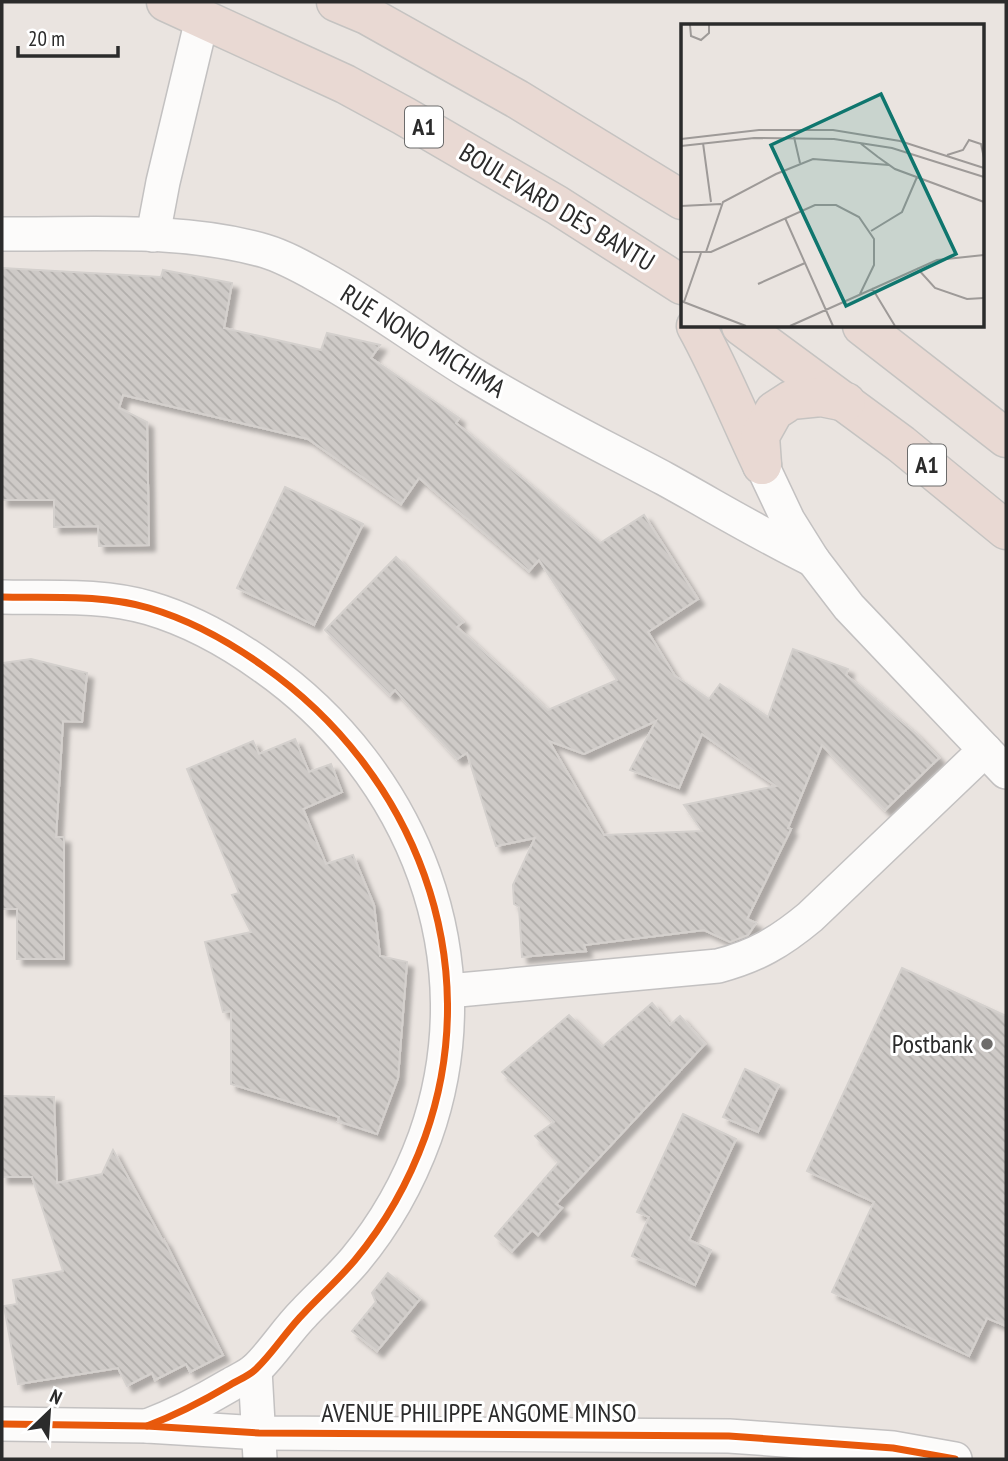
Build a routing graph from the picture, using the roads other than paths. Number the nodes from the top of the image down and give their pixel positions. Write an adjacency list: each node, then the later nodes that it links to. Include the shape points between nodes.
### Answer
1 (166, 2): 3 (highway, BOULEVARD DES BANTU / A1)
2 (336, 2): 4 (highway, via 506,93)
3 (202, 19): 6 (street); 7 (highway, BOULEVARD DES BANTU / A1, via 404,116 557,205)
4 (681, 200)
5 (2, 234): 6 (street, RUE NONO MICHIMA)
6 (153, 235): 15 (street, RUE NONO MICHIMA, via 226,242 268,252 305,269 352,294 504,393)
7 (678, 287)
8 (697, 327): 13 (highway)
9 (742, 327): 11 (highway, A1)
10 (863, 327): 12 (highway)
11 (846, 402): 13 (highway, via 821,397 791,400 774,411 760,436); 14 (highway, A1)
12 (1006, 438)
13 (762, 465): 15 (street)
14 (1006, 530)
15 (813, 560): 17 (street, via 849,607)
16 (2, 597): 18 (street, via 123,601 149,608 214,635 304,698 359,757 399,816 430,890)
17 (996, 761): 18 (street, via 789,935 748,958 718,965)
18 (448, 991): 19 (street, via 448,1031 435,1101 395,1203 357,1258)
19 (255, 1370): 21 (street, via 180,1413); 22 (street)
20 (2, 1424): 21 (street, AVENUE PHILIPPE ANGOME MINSO)
21 (147, 1426): 22 (street, AVENUE PHILIPPE ANGOME MINSO)
22 (260, 1446): 23 (street, AVENUE PHILIPPE ANGOME MINSO)
23 (669, 1447): 24 (street, AVENUE PHILIPPE ANGOME MINSO, via 795,1439)
24 (955, 1459)

